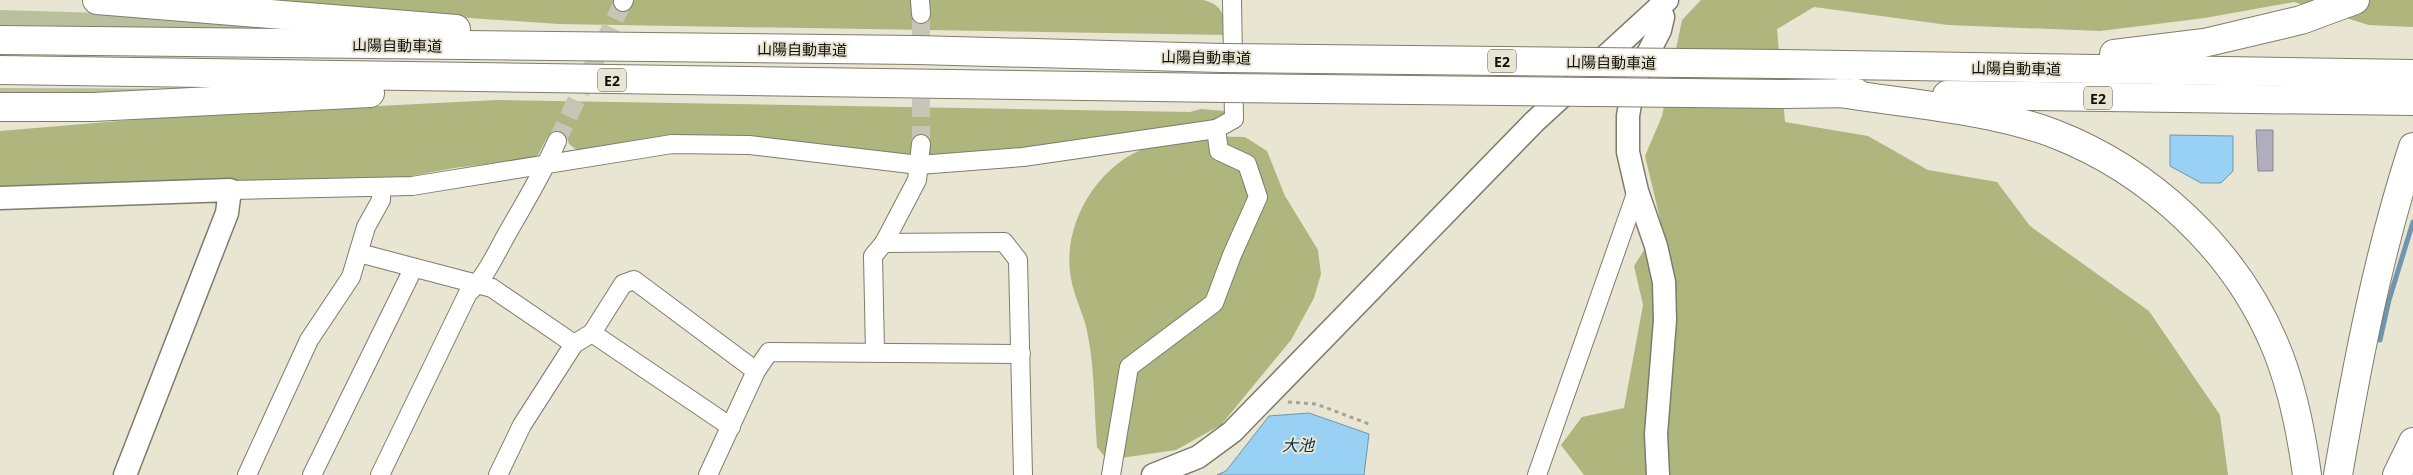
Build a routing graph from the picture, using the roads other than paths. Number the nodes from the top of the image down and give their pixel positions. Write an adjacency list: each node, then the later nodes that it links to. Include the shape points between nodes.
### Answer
1 (97, 0): 6 (highway, via 481,31)
2 (1232, 0): 16 (street, via 1234,119)
3 (2355, 0): 7 (highway, via 2301,20 2204,43 2150,51)
4 (1663, 4): 24 (street, via 1660,30 1639,70 1628,116 1628,152); 45 (street, via 1534,122 1232,432 1198,458)
5 (0, 40): 6 (highway, 山陽自動車道 / E2)
6 (917, 50): 7 (highway, 山陽自動車道 / E2, bridge, via 1222,58)
7 (1913, 66): 9 (highway, 山陽自動車道 / E2)
8 (0, 70): 10 (highway, 山陽自動車道 / E2)
9 (2413, 74)
10 (622, 80): 11 (highway, 山陽自動車道 / E2, bridge); 14 (highway)
11 (1840, 93): 12 (highway, 山陽自動車道 / E2); 48 (highway, via 2017,122 2055,134 2138,178 2181,213 2219,253 2248,294 2274,342 2290,386)
12 (2413, 101)
13 (0, 107): 14 (highway)
14 (93, 107): 15 (highway)
15 (0, 118)
16 (1216, 129): 21 (street, via 1022,157); 44 (street, via 1219,151 1247,164 1258,197 1214,303 1128,367)
17 (557, 141): 20 (street)
18 (921, 144): 21 (street)
19 (2413, 147): 49 (highway, via 2379,268)
20 (547, 164): 21 (street, via 672,144 749,145); 22 (street, via 412,186); 29 (street)
21 (919, 165): 26 (street, via 916,180)
22 (380, 187): 23 (street); 27 (street, via 381,200 366,227)
23 (230, 190): 25 (street); 37 (street, via 227,212)
24 (1637, 191): 46 (street); 47 (street, via 1656,246 1664,282 1665,320 1656,434)
25 (0, 198)
26 (884, 244): 32 (street, via 873,256); 33 (street, via 1004,242 1018,260)
27 (359, 253): 28 (street); 38 (street, via 351,277 309,340)
28 (413, 269): 29 (street); 39 (street)
29 (478, 284): 31 (street, via 492,288); 40 (street, via 468,293)
30 (592, 333): 31 (street); 34 (street, via 623,284 634,280); 35 (street)
31 (574, 344): 41 (street, via 522,424)
32 (875, 352): 33 (street); 34 (street, via 769,352)
33 (1021, 354): 43 (street)
34 (756, 371): 35 (street)
35 (731, 427): 42 (street)
36 (2413, 442): 50 (highway)
37 (125, 475)
38 (247, 475)
39 (312, 475)
40 (380, 475)
41 (498, 475)
42 (708, 475)
43 (1024, 475)
44 (1111, 475)
45 (1153, 475)
46 (1537, 475)
47 (1658, 475)
48 (2307, 475)
49 (2338, 475)
50 (2397, 475)

